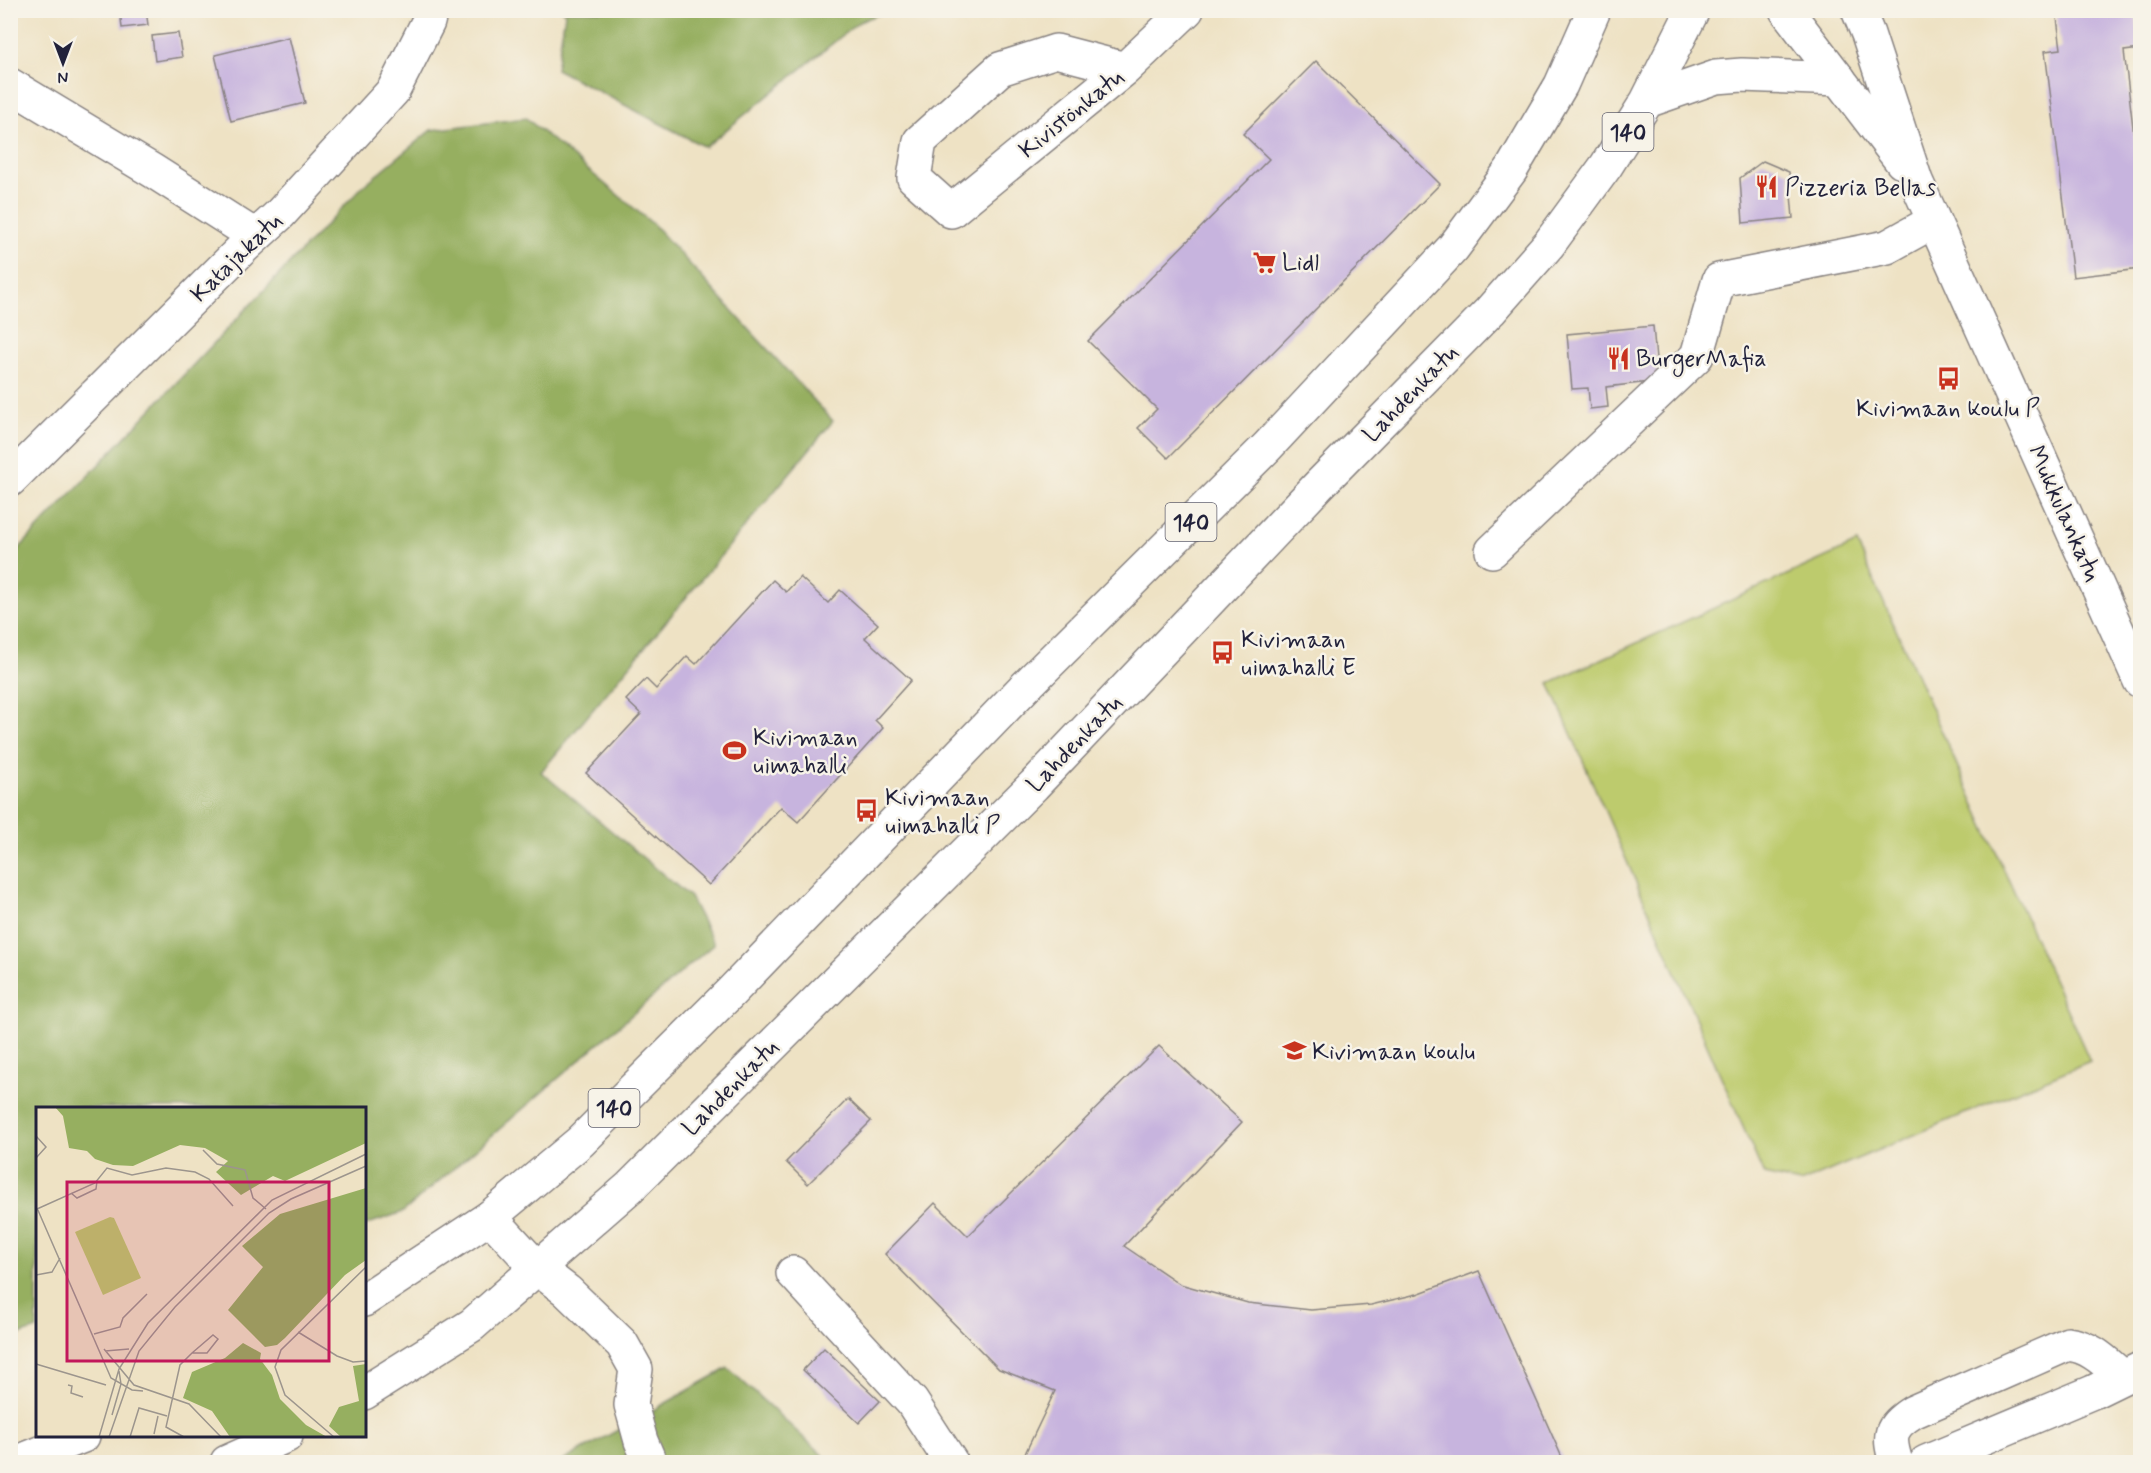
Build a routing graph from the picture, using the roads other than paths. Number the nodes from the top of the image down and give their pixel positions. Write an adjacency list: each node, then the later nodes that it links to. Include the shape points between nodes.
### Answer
1 (431, 10): 13 (main road, Katajakatu, via 393,91)
2 (1186, 10): 7 (main road, Kivistönkatu)
3 (1594, 10): 17 (main road, 140, via 1562,85 1511,170 1454,248 1267,447 1023,689 731,992 580,1142)
4 (1693, 10): 10 (main road, Lahdenkatu / 140)
5 (1786, 10): 8 (main road, Mukkulankatu)
6 (1858, 10): 11 (main road, Mukkulankatu)
7 (1125, 69): 7 (main road, Kivistönkatu, via 951,211 914,178 920,141 1000,69 1056,51)
8 (1839, 79): 10 (main road, via 1716,77); 11 (main road, Mukkulankatu)
9 (10, 85): 13 (main road)
10 (1647, 101): 18 (main road, Lahdenkatu / 140, via 1549,244 1490,311 1034,785 630,1188)
11 (1916, 181): 12 (main road, Mukkulankatu)
12 (1935, 221): 15 (main road, via 1887,247 1719,280 1697,356); 16 (main road, Mukkulankatu)
13 (255, 236): 14 (main road, Katajakatu)
14 (10, 480)
15 (1492, 550)
16 (2140, 681)
17 (490, 1217): 18 (main road); 20 (main road, 140)
18 (537, 1269): 22 (main road, Lahdenkatu / 140, via 472,1325); 27 (main road, via 622,1344 636,1369 631,1405)
19 (793, 1273): 28 (main road, via 912,1402)
20 (366, 1299)
21 (2132, 1373): 29 (main road, via 2081,1346 2068,1344 1899,1421 1891,1432 1890,1445); 30 (main road)
22 (366, 1392)
23 (80, 1437): 25 (main road)
24 (284, 1437): 26 (main road)
25 (18, 1462)
26 (227, 1462)
27 (650, 1462)
28 (951, 1462)
29 (1896, 1462)
30 (1926, 1462)

